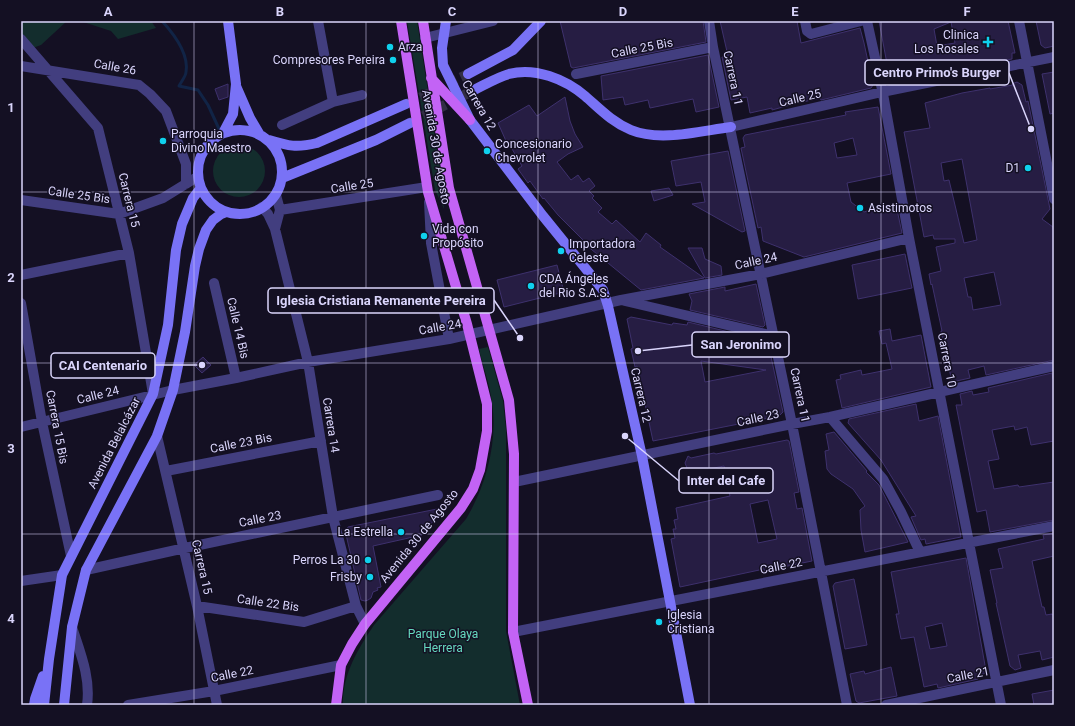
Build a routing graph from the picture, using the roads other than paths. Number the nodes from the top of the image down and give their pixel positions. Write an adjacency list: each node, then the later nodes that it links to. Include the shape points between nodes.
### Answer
1 (228, 21): 24 (main road)
2 (318, 21): 28 (street)
3 (401, 21): 40 (main road, Avenida 30 de Agosto)
4 (423, 21): 14 (main road, Avenida 30 de Agosto)
5 (446, 21): 13 (main road, Carrera 12)
6 (492, 21): 13 (street)
7 (541, 21): 21 (main road, via 513,50)
8 (709, 21): 16 (street, Carrera 11)
9 (805, 21): 10 (street, via 807,31 811,34)
10 (861, 21)
11 (867, 21): 26 (street, Carrera 10)
12 (1019, 21): 18 (street)
13 (444, 34): 14 (street); 30 (main road, Carrera 12, via 443,65)
14 (425, 38): 23 (main road, Avenida 30 de Agosto)
15 (21, 39): 20 (street, Carrera 15)
16 (713, 48): 22 (street, Calle 25 Bis); 33 (street, Carrera 11)
17 (1054, 57): 18 (street, Calle 25)
18 (1027, 63): 26 (street, Calle 25); 42 (street)
19 (21, 66): 20 (street, Calle 26)
20 (47, 69): 38 (street, Calle 26, via 139,85 150,94 166,111 186,164); 47 (street, Carrera 15, via 98,128)
21 (468, 74)
22 (576, 74)
23 (431, 78): 30 (main road); 57 (main road, Avenida 30 de Agosto, via 449,188)
24 (236, 84): 34 (main road, via 233,114); 35 (main road, via 250,118)
25 (476, 88): 33 (main road, Calle 25, via 508,74 532,72 566,82 606,116 631,130 649,135 671,136)
26 (882, 92): 33 (street, Calle 25); 49 (street, Carrera 10)
27 (362, 95): 28 (street)
28 (333, 102): 32 (street)
29 (406, 104): 35 (main road, via 317,143 291,146)
30 (470, 120): 56 (main road, Carrera 12, via 542,216 603,290)
31 (410, 123): 37 (main road, via 376,140)
32 (282, 125)
33 (731, 127): 51 (street, Carrera 11)
34 (223, 134): 35 (main road, via 243,131); 36 (main road, via 204,149)
35 (265, 138): 37 (main road, via 280,156)
36 (197, 177): 38 (street, Calle 25 Bis); 39 (main road)
37 (282, 178): 41 (main road)
38 (186, 184): 47 (street, Calle 25 Bis, via 163,198)
39 (200, 189): 46 (main road, via 210,203); 66 (main road, Avenida Belalcázar, via 192,198 176,250 168,325)
40 (428, 189): 45 (street, Calle 25); 58 (main road, Avenida 30 de Agosto); 60 (street, via 432,243)
41 (276, 195): 44 (main road); 45 (street, Carrera 14)
42 (1054, 199)
43 (21, 200): 47 (street, Calle 25 Bis)
44 (262, 207): 46 (main road, via 244,212); 48 (street, Carrera 14)
45 (280, 210): 48 (street, Carrera 14)
46 (226, 212): 64 (main road, via 213,220 199,249 194,266 186,332)
47 (120, 214): 50 (street, Carrera 15)
48 (275, 229): 61 (street, Carrera 14)
49 (909, 238): 51 (street, Calle 24); 65 (street, Carrera 10)
50 (129, 253): 52 (street); 66 (street, Carrera 15)
51 (761, 274): 54 (street, Calle 24); 59 (street, Carrera 11)
52 (21, 275)
53 (214, 283): 63 (street, Calle 14 Bis)
54 (621, 300): 56 (street, Calle 24); 59 (street)
55 (21, 303): 68 (street, Carrera 15 Bis)
56 (608, 303): 57 (street, Calle 24); 73 (main road, Carrera 12)
57 (489, 331): 58 (street, Calle 24); 75 (main road, Avenida 30 de Agosto, via 509,400)
58 (470, 335): 60 (street, Calle 24); 90 (main road, Avenida 30 de Agosto, via 486,404 487,431 480,470 473,489 461,508)
59 (774, 336): 69 (street, Carrera 11)
60 (449, 339): 61 (street, Calle 24)
61 (308, 362): 63 (street, Calle 24); 72 (street, Carrera 14)
62 (1054, 366): 65 (street, Calle 23)
63 (236, 378): 64 (street, Calle 24)
64 (172, 390): 66 (street, Calle 24); 71 (main road)
65 (940, 392): 67 (street, Calle 23); 79 (street, Carrera 10)
66 (153, 394): 68 (street, Calle 24); 82 (main road, Avenida Belalcázar)
67 (830, 417): 69 (street, Calle 23); 81 (street, via 883,479)
68 (42, 422): 70 (street, Calle 24); 82 (street, Carrera 15 Bis)
69 (792, 424): 73 (street, Calle 23); 84 (street, Carrera 11)
70 (21, 427)
71 (157, 436): 74 (street, Carrera 15); 83 (main road)
72 (321, 441): 74 (street, Calle 23 Bis); 77 (street, Carrera 14)
73 (642, 456): 75 (street, Calle 23); 87 (main road, Carrera 12)
74 (166, 471): 80 (street, Carrera 15)
75 (514, 482): 92 (main road, Avenida 30 de Agosto)
76 (438, 495): 77 (street, Calle 23)
77 (333, 518): 80 (street, Calle 23); 89 (street, Carrera 14)
78 (1054, 526): 79 (street, Calle 22)
79 (969, 542): 81 (street, Calle 22); 96 (street, Carrera 10)
80 (185, 548): 83 (street, Calle 23); 88 (street, Carrera 15)
81 (920, 552): 84 (street, Calle 22)
82 (71, 556): 85 (main road, Avenida Belalcázar)
83 (86, 570): 91 (main road)
84 (821, 572): 87 (street, Calle 22); 107 (street, Carrera 11)
85 (62, 575): 86 (street); 93 (main road, Avenida Belalcázar)
86 (21, 581)
87 (670, 602): 92 (street, Calle 22); 106 (main road, Carrera 12)
88 (198, 606): 89 (street, Calle 22 Bis, via 304,622); 97 (street, Carrera 15)
89 (356, 606): 90 (street, Carrera 14)
90 (365, 624): 94 (main road, Avenida 30 de Agosto)
91 (72, 626): 100 (main road); 101 (street, via 87,674)
92 (513, 632): 105 (main road, Avenida 30 de Agosto)
93 (49, 659): 98 (main road); 99 (main road, Avenida Belalcázar)
94 (341, 665): 97 (street, Calle 22); 104 (main road, Avenida 30 de Agosto)
95 (1054, 670): 96 (street, Calle 21)
96 (997, 683): 108 (street, Calle 21); 109 (street, Carrera 10)
97 (214, 692): 102 (street, Calle 22); 103 (street, Carrera 15)
98 (34, 705)
99 (44, 705)
100 (64, 705)
101 (87, 705)
102 (128, 705)
103 (217, 705)
104 (336, 705)
105 (528, 705)
106 (690, 705)
107 (847, 705)
108 (886, 705)
109 (1001, 705)

